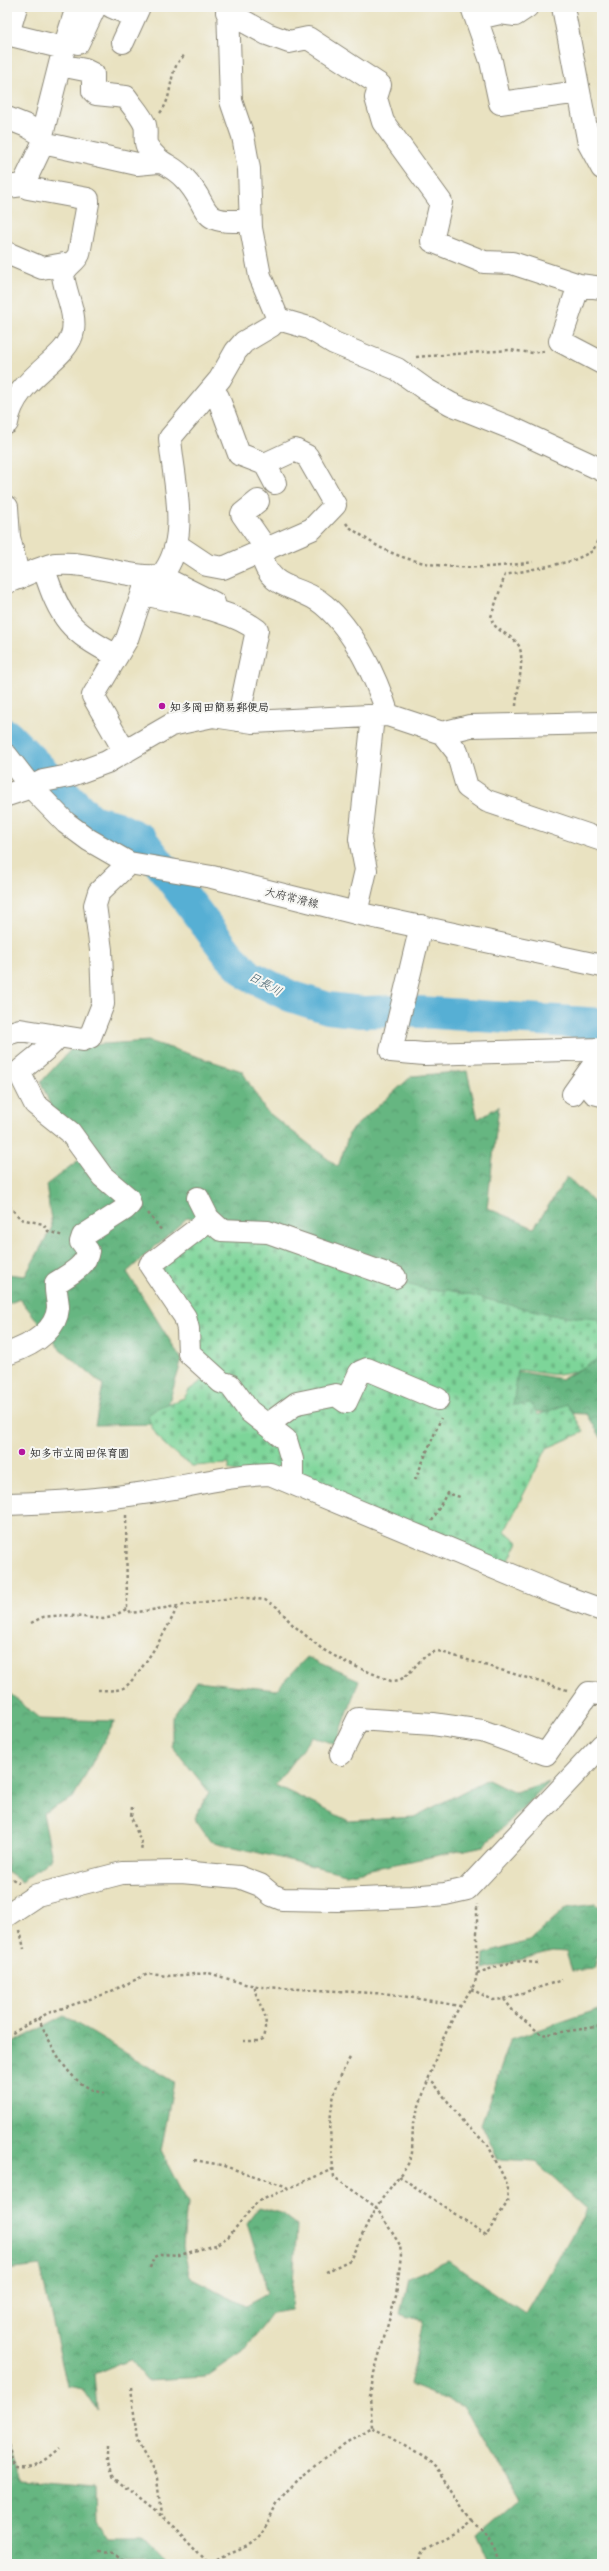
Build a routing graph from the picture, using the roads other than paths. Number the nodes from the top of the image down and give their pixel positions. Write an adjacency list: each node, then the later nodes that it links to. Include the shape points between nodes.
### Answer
1 (16, 7): 10 (street)
2 (77, 7): 12 (street)
3 (95, 7): 12 (street)
4 (112, 7): 8 (street)
5 (527, 7): 9 (street, via 515,15)
6 (563, 7): 13 (street)
7 (227, 10): 19 (street, via 231,101 243,136 249,169); 22 (street, via 267,34 289,42 308,38 380,85 376,98 383,122 441,202 432,241 484,262 512,263)
8 (136, 12): 11 (street)
9 (480, 12): 13 (street, via 500,103)
10 (8, 34): 12 (street)
11 (123, 42)
12 (65, 60): 15 (street); 16 (street, via 93,74 93,91 96,94 126,97 144,125 146,144)
13 (579, 92): 17 (street, via 589,144)
14 (7, 118): 15 (street, via 27,126)
15 (42, 139): 16 (street, via 137,164); 18 (street)
16 (158, 162): 19 (street, via 184,178 207,214 222,220)
17 (602, 168)
18 (15, 186): 21 (street, via 88,199 80,254 77,260)
19 (250, 220): 24 (street, via 260,276)
20 (7, 253): 21 (street, via 42,268)
21 (69, 265): 27 (street, via 63,275 74,323 73,334 59,352 26,383)
22 (579, 285): 23 (street); 25 (street, via 560,341)
23 (602, 288)
24 (278, 319): 26 (street, via 244,342); 29 (street, via 309,328 334,343 397,369 451,404 516,430)
25 (602, 363)
26 (212, 389): 28 (street, via 218,397 239,454); 33 (street, via 170,438 178,500)
27 (8, 414)
28 (265, 464): 30 (street); 34 (street, via 295,450 307,456 335,505 312,529)
29 (602, 470)
30 (275, 483)
31 (258, 501): 34 (street, via 242,514)
32 (7, 507): 36 (street)
33 (177, 545): 34 (street, via 207,566 216,568 223,568); 37 (street, via 170,564)
34 (264, 552): 39 (street, via 270,575 284,587 323,604 332,613 370,667)
35 (44, 569): 36 (street); 37 (street, via 54,564 81,564); 38 (street, via 62,615 87,640)
36 (13, 580)
37 (151, 582): 38 (street); 40 (street, via 170,581 218,605 227,614 248,622 257,630)
38 (117, 656): 43 (street, via 93,696)
39 (380, 715): 40 (street, via 287,722); 42 (street); 49 (street, via 360,839 366,870)
40 (238, 720): 43 (street, via 212,716 171,725)
41 (602, 723): 42 (street, via 470,726)
42 (442, 734): 47 (street, via 457,752 467,787 487,801)
43 (125, 752): 45 (street, via 107,762)
44 (7, 756): 45 (street, 大府常滑線)
45 (44, 782): 46 (street); 48 (street, 大府常滑線, via 66,823 89,840)
46 (7, 795)
47 (602, 840)
48 (129, 863): 49 (street, 大府常滑線, via 212,878); 53 (street, via 100,892 95,905 101,950 103,1004 97,1023 90,1037 83,1040)
49 (356, 913): 50 (street, 大府常滑線)
50 (421, 926): 51 (street, 大府常滑線); 54 (street, via 391,1051 424,1054)
51 (602, 966)
52 (7, 1034): 53 (street, via 20,1030)
53 (58, 1036): 57 (street, via 49,1047)
54 (602, 1049)
55 (602, 1053): 58 (street)
56 (602, 1059): 59 (street, via 594,1093)
57 (13, 1074): 63 (street, via 35,1104 70,1132 102,1176 128,1198 129,1202 125,1209 83,1236 82,1242 88,1250 87,1258 78,1268 56,1283 58,1308 49,1328 22,1349)
58 (573, 1094)
59 (602, 1095)
60 (198, 1198): 61 (street)
61 (208, 1218): 62 (street, via 221,1230 268,1232); 65 (street, via 150,1265 185,1317 189,1353 221,1382 230,1384 250,1411)
62 (395, 1277)
63 (7, 1354)
64 (438, 1399): 65 (street, via 367,1369 360,1372 346,1402 336,1395 297,1403)
65 (267, 1425): 66 (street, via 289,1445)
66 (292, 1482): 67 (street, via 270,1474 246,1474 126,1495 78,1501); 68 (street, via 552,1592)
67 (7, 1504)
68 (602, 1610)
69 (594, 1695): 71 (street, via 546,1754 482,1731 379,1718 358,1718)
70 (602, 1745): 72 (street, via 467,1889 445,1894 336,1900 282,1899 239,1877 181,1872 122,1873 37,1895)
71 (341, 1754)
72 (7, 1915)

